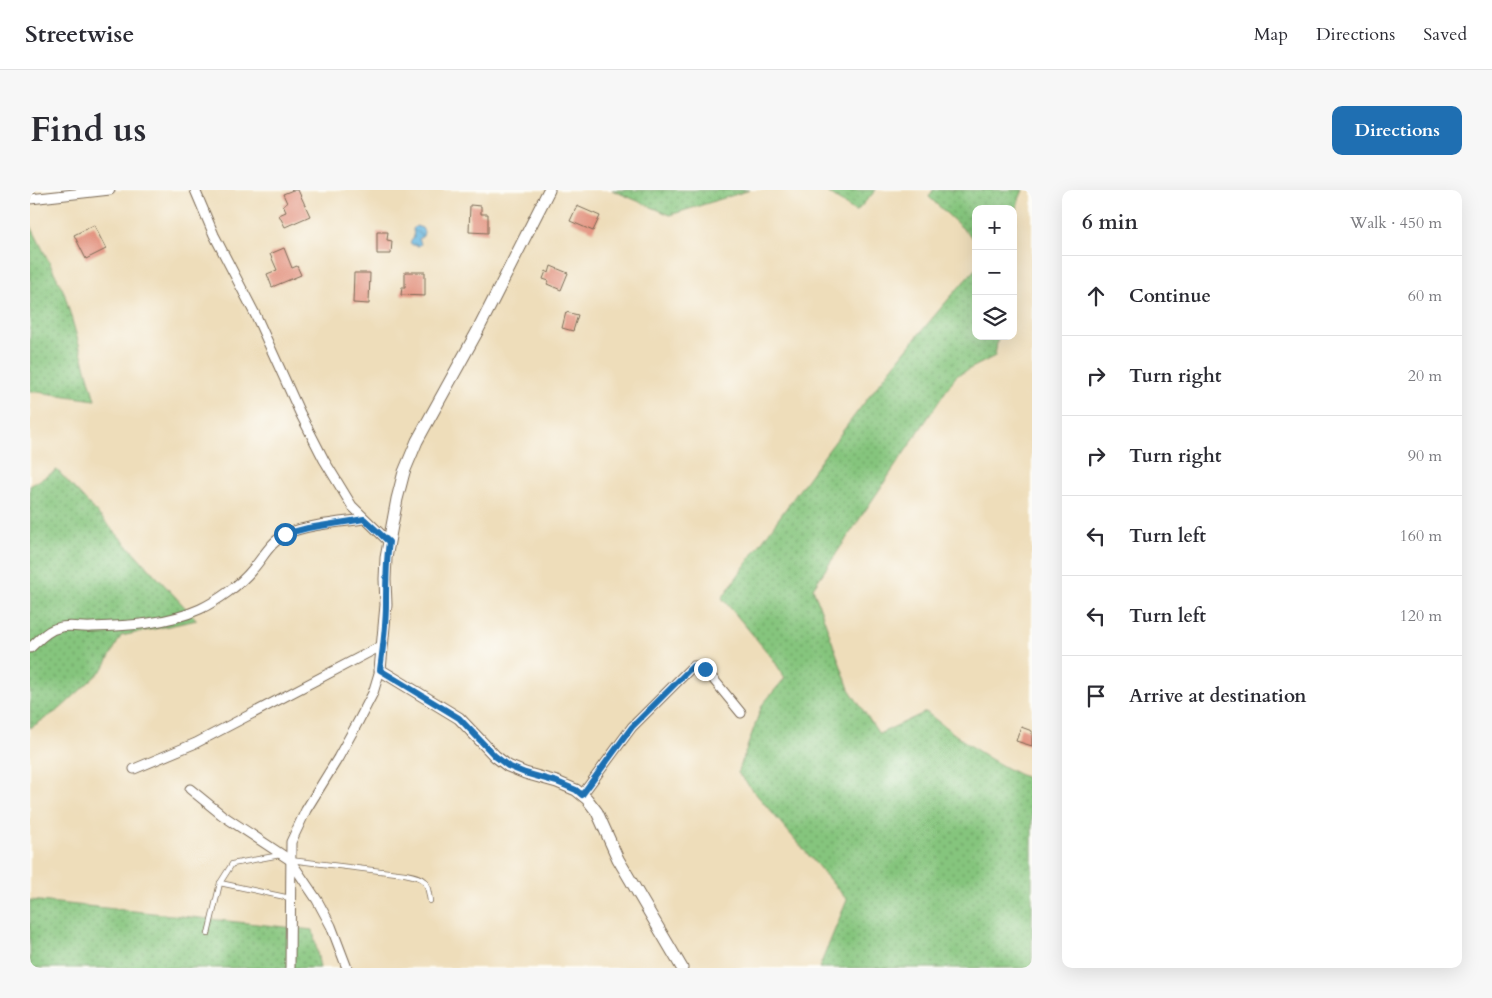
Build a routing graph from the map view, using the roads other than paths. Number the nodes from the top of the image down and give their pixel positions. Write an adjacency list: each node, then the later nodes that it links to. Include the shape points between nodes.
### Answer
1 (110, 190): 4 (street)
2 (195, 190): 5 (street, via 300,414 341,490)
3 (549, 190): 6 (street, via 417,441 396,499)
4 (30, 199)
5 (364, 519): 6 (street); 8 (street, via 285,534 267,550 244,580 201,609 138,625 56,628)
6 (389, 542): 7 (street)
7 (383, 645): 9 (street); 11 (street, via 196,743)
8 (30, 648)
9 (380, 670): 13 (street, via 459,718 508,766 557,782); 15 (street, via 359,720 296,830 291,842)
10 (741, 713): 13 (street, via 705,669 693,666 632,727)
11 (134, 769)
12 (190, 790): 14 (street)
13 (582, 795): 22 (street, via 597,812 618,859)
14 (282, 855): 15 (street); 16 (lane, via 232,864)
15 (290, 860): 17 (street); 18 (lane, via 421,877 427,884); 21 (street, via 331,926)
16 (220, 883): 17 (lane); 19 (lane)
17 (292, 898): 20 (street)
18 (430, 901)
19 (208, 934)
20 (290, 968)
21 (347, 968)
22 (682, 968)

